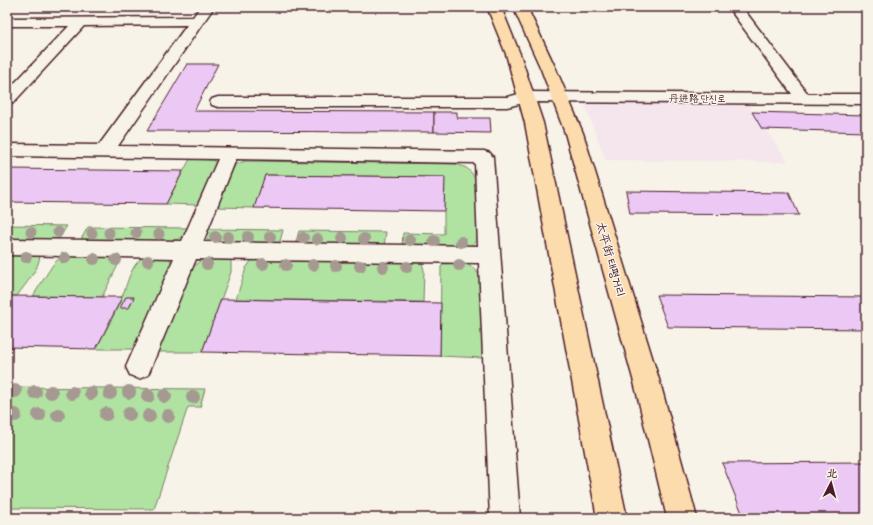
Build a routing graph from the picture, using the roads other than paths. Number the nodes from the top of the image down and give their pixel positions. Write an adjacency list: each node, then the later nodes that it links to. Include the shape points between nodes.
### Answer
1 (207, 7): 5 (street)
2 (494, 7): 8 (main road)
3 (520, 7): 9 (main road, 太平街 태평거리)
4 (735, 7): 10 (street)
5 (197, 21): 7 (street); 15 (street)
6 (7, 22): 7 (street)
7 (80, 22): 12 (street)
8 (527, 97): 9 (street, 丹进路 단진로); 13 (street, 丹进路 단진로, via 507,102); 22 (main road, via 536,130)
9 (561, 97): 10 (street, 丹进路 단진로); 23 (main road, 太平街 태평거리, via 574,133 646,378)
10 (804, 99): 11 (street, 丹进路 단진로)
11 (866, 99)
12 (7, 100)
13 (218, 102)
14 (7, 150): 15 (street)
15 (104, 152): 16 (street)
16 (230, 153): 18 (street); 19 (street, via 484,157)
17 (7, 247): 18 (street)
18 (190, 250): 19 (street); 20 (street)
19 (490, 255): 21 (street)
20 (140, 367)
21 (506, 518)
22 (612, 518)
23 (682, 518)

